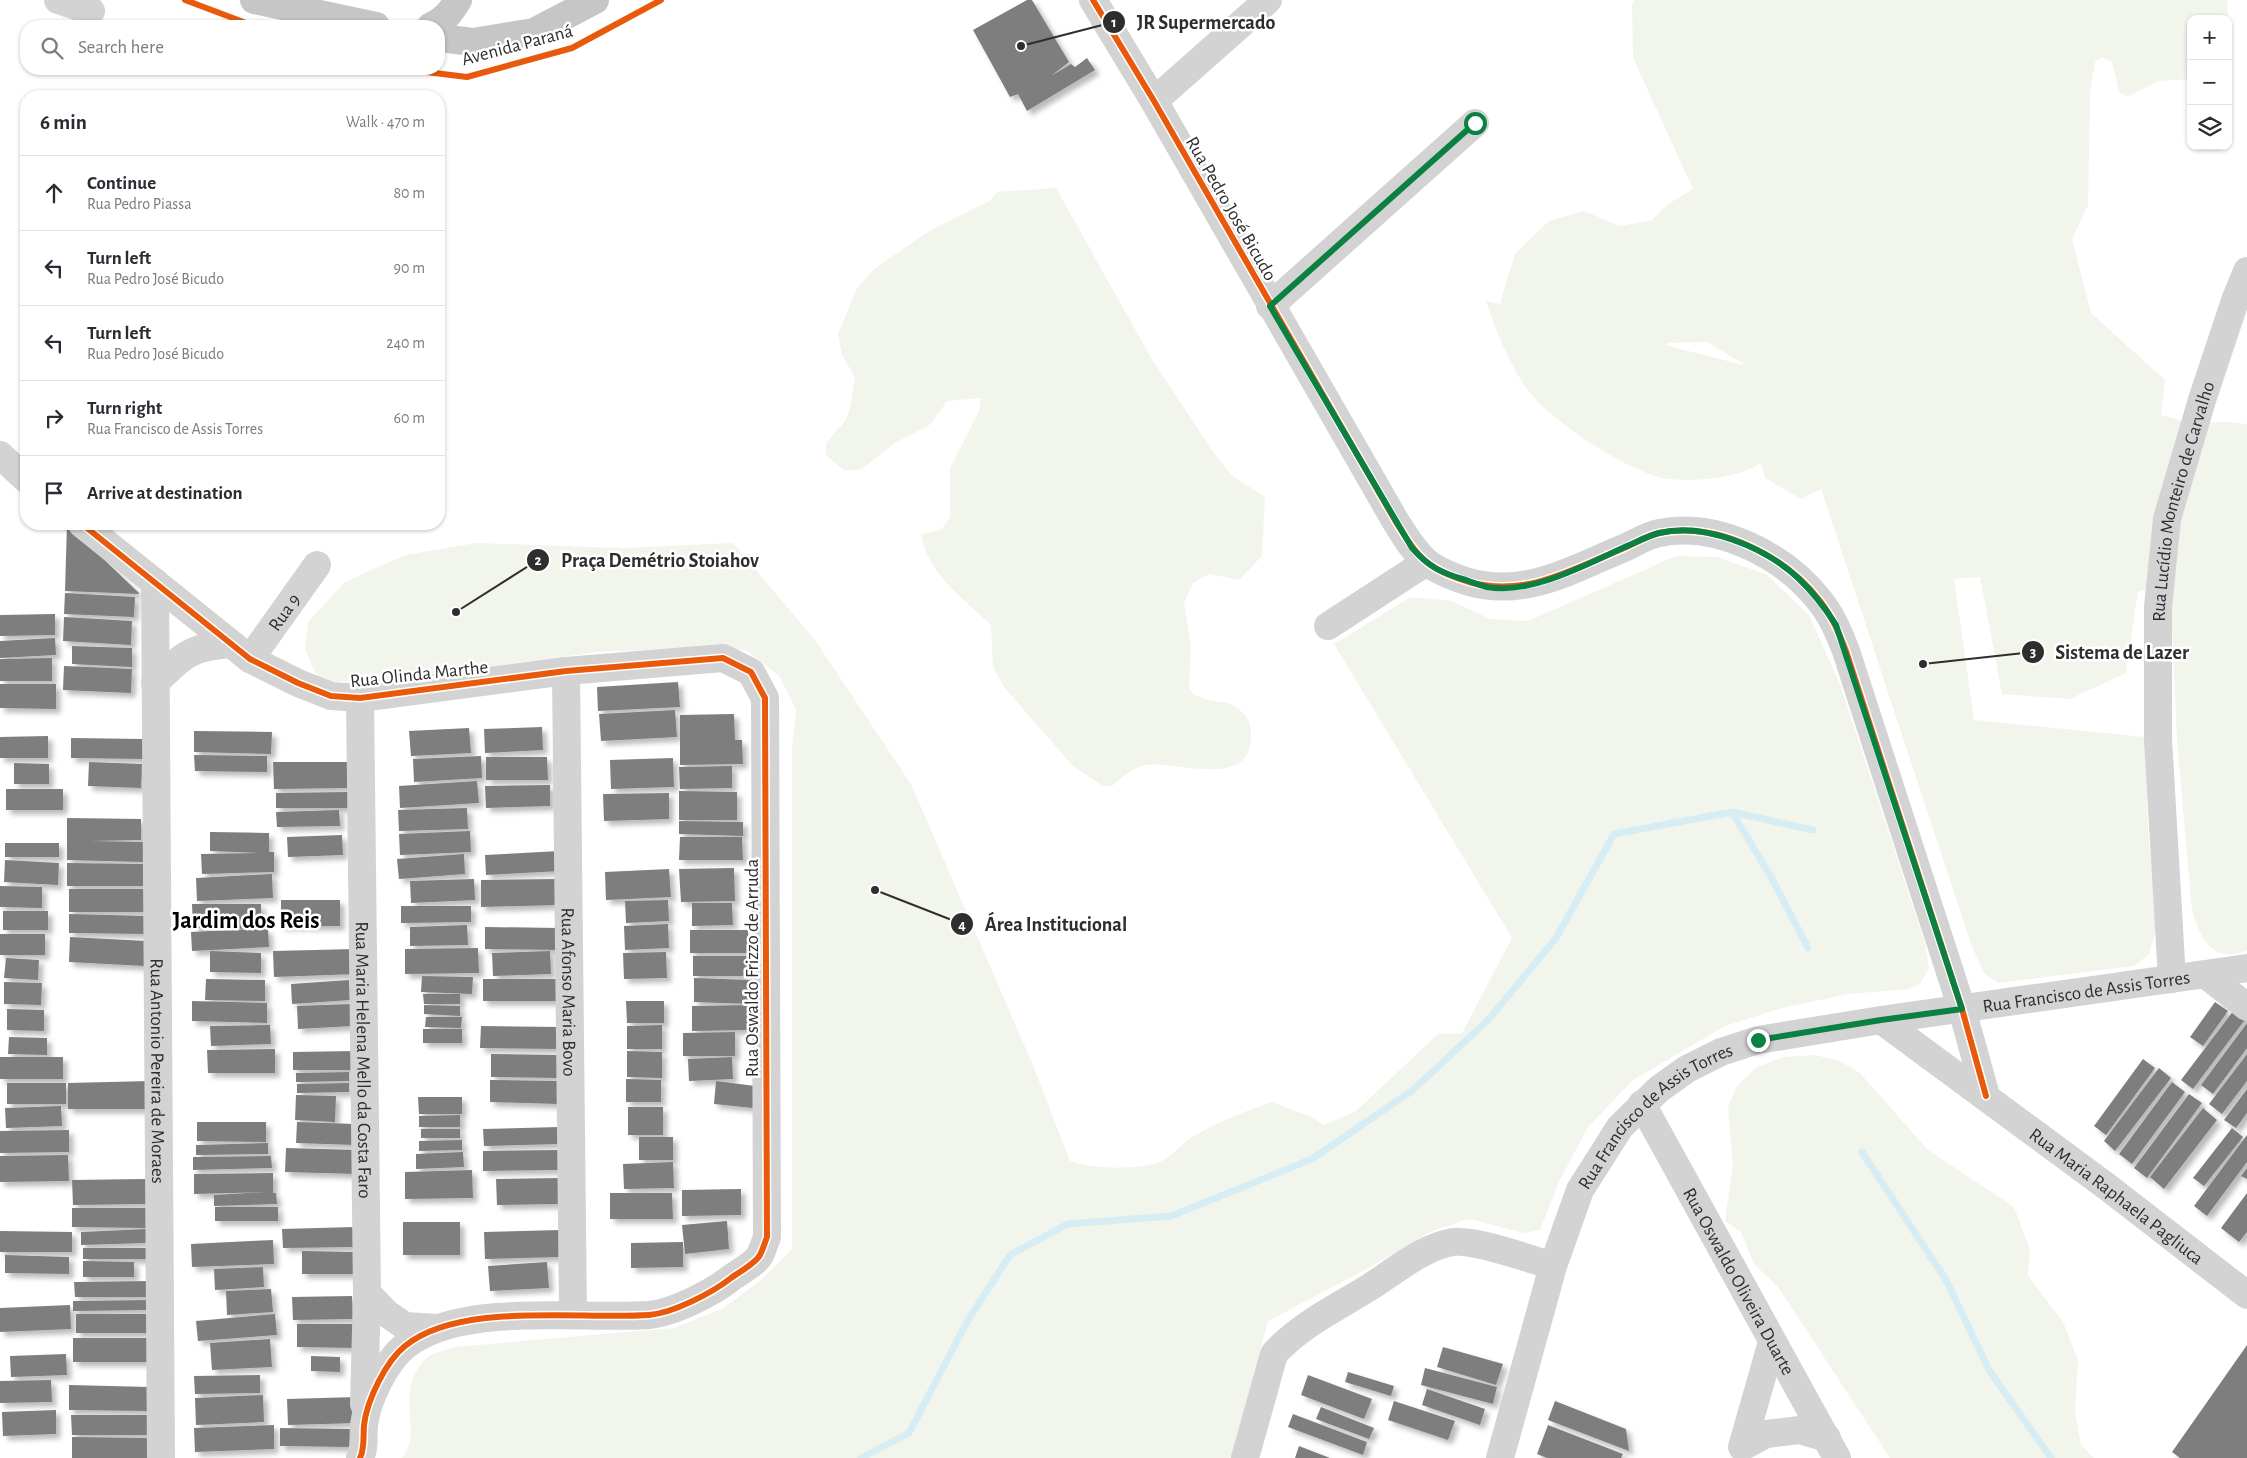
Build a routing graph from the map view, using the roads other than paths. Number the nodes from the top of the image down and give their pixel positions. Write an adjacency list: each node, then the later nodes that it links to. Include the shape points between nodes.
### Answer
1 (58, 0): 7 (street)
2 (254, 0): 8 (main road)
3 (458, 0): 9 (main road)
4 (595, 0): 10 (main road, Avenida Paraná, via 534,32 473,42)
5 (1093, 0): 11 (street, Rua Pedro José Bicudo)
6 (1268, 0): 11 (street)
7 (91, 11)
8 (348, 20)
9 (442, 20)
10 (445, 39)
11 (1154, 101): 15 (street, Rua Pedro José Bicudo)
12 (1475, 123): 15 (street)
13 (2247, 271): 14 (street, Rua Lucídio Monteiro de Carvalho)
14 (2242, 301): 28 (street, Rua Lucídio Monteiro de Carvalho, via 2202,400 2167,519 2158,607 2158,739)
15 (1270, 306): 17 (street, Rua Pedro José Bicudo, via 1396,522)
16 (90, 530): 19 (street, Rua Olinda Marthe)
17 (1425, 563): 20 (street); 30 (street, Rua Pedro José Bicudo, via 1438,571 1488,587 1516,588 1545,581 1659,533 1690,531 1721,536 1748,546 1797,577 1820,600 1836,625)
18 (317, 565): 21 (street, Rua 9)
19 (155, 582): 21 (street, Rua Olinda Marthe); 23 (street, Rua Antonio Pereira de Moraes)
20 (1328, 626)
21 (240, 652): 23 (street, via 195,649); 24 (street, Rua Olinda Marthe, via 298,683 331,696)
22 (566, 670): 24 (street, Rua Olinda Marthe); 25 (street, Rua Olinda Marthe, via 723,658 751,672); 37 (street, Rua Afonso Maria Bovo)
23 (155, 682): 43 (street, Rua Antonio Pereira de Moraes)
24 (360, 698): 35 (street, Rua Maria Helena Mello da Costa Faro)
25 (765, 698): 37 (street, Rua Oswaldo Frizzo de Arruda, via 767,1237 760,1256 724,1284 687,1304 650,1314)
26 (2247, 968): 27 (street, Rua Francisco de Assis Torres)
27 (2206, 975): 28 (street, Rua Francisco de Assis Torres); 29 (street)
28 (2172, 979): 30 (street, Rua Francisco de Assis Torres)
29 (2247, 1007)
30 (1962, 1009): 31 (street, Rua Francisco de Assis Torres); 32 (street)
31 (1881, 1020): 32 (street, Rua Maria Raphaela Pagliuca); 33 (street, Rua Francisco de Assis Torres, via 1758,1040 1722,1052 1687,1069)
32 (1986, 1096): 36 (street, Rua Maria Raphaela Pagliuca)
33 (1642, 1104): 34 (street, Rua Francisco de Assis Torres, via 1620,1127 1580,1190); 39 (street, Rua Oswaldo Oliveira Duarte)
34 (1553, 1266): 45 (street, via 1455,1242 1434,1247 1347,1301 1285,1341 1274,1354); 46 (street, Rua Francisco de Assis Torres)
35 (367, 1293): 38 (street, via 386,1313 405,1326); 40 (street, Rua Maria Helena Mello da Costa Faro)
36 (2247, 1295)
37 (573, 1314): 38 (street, via 485,1318)
38 (437, 1328): 40 (street, via 406,1345 394,1357 377,1385)
39 (1772, 1342): 41 (street, Rua Oswaldo Oliveira Duarte); 42 (street)
40 (364, 1423): 44 (street, Rua Maria Helena Mello da Costa Faro)
41 (1832, 1448): 42 (street, via 1800,1430 1766,1434)
42 (1740, 1453)
43 (161, 1458)
44 (360, 1458)
45 (1245, 1458)
46 (1500, 1458)

